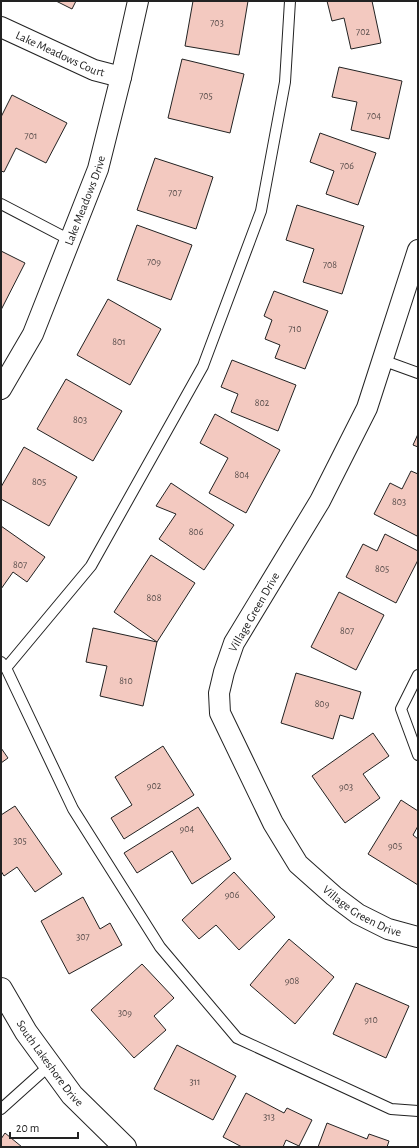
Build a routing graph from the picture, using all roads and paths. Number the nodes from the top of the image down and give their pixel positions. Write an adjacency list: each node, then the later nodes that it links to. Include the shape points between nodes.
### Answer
1 (138, 1): 4 (street, Lake Meadows Drive)
2 (290, 1): 11 (lane, via 285,82 261,211 203,366 91,566)
3 (1, 27): 4 (street, Lake Meadows Court, via 94,70)
4 (121, 77): 6 (street, Lake Meadows Drive, via 98,169)
5 (1, 204): 6 (lane)
6 (70, 240): 10 (street, Lake Meadows Drive, via 33,334)
7 (418, 250): 8 (street, Village Green Drive)
8 (382, 360): 9 (lane); 14 (street, Village Green Drive, via 367,408 320,501 234,642 219,693 220,713 273,823 298,864 358,914 388,929)
9 (418, 373)
10 (1, 389)
11 (4, 665): 18 (lane, via 73,809 160,947 237,1038 391,1109)
12 (418, 675): 13 (lane, via 401,709)
13 (418, 755)
14 (418, 937)
15 (1, 989): 16 (street, South Lakeshore Drive, via 26,1032)
16 (50, 1065): 17 (lane); 19 (street, South Lakeshore Drive, via 72,1095)
17 (1, 1109)
18 (418, 1111)
19 (125, 1147)

